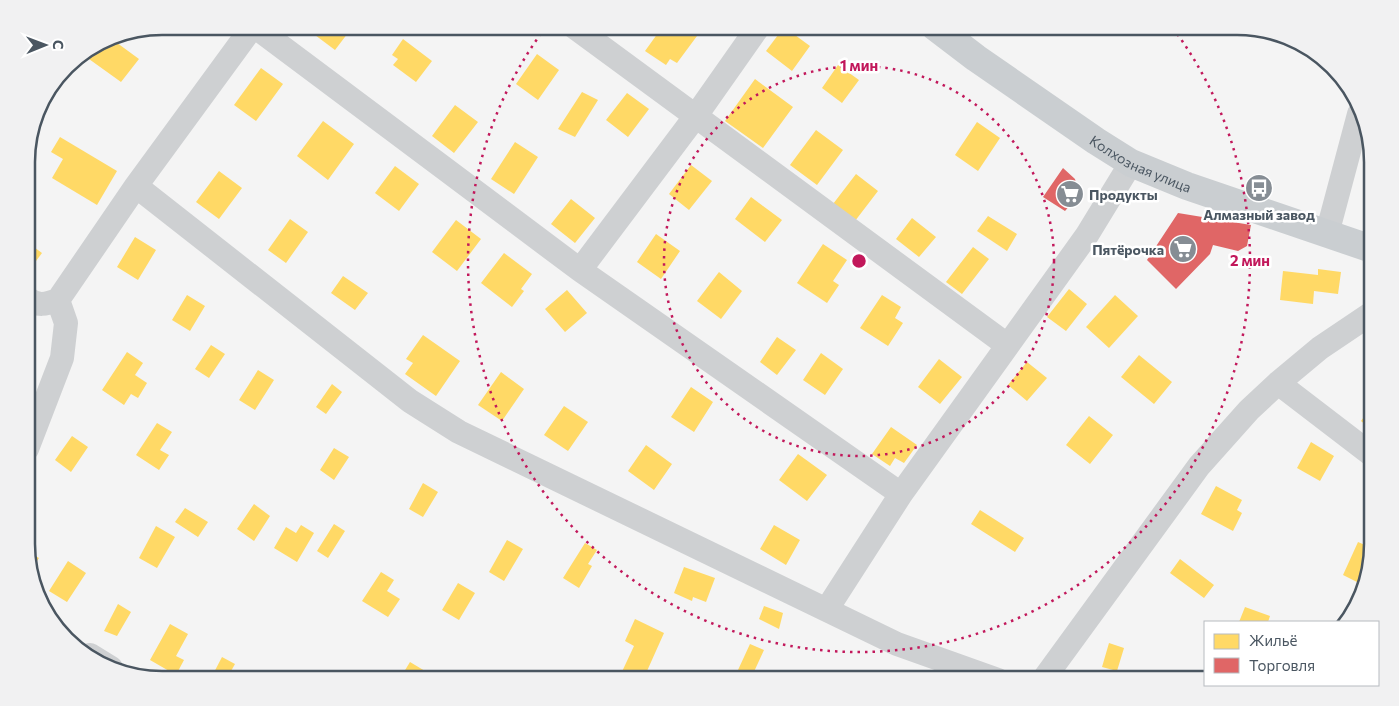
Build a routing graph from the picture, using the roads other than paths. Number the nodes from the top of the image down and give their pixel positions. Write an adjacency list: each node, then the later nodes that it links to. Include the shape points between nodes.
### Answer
1 (247, 35): 9 (street)
2 (266, 35): 12 (street)
3 (585, 35): 6 (street)
4 (753, 35): 6 (street)
5 (946, 35): 8 (main road, Колхозная улица)
6 (695, 117): 12 (street); 16 (street)
7 (1357, 122): 10 (street)
8 (1131, 163): 10 (main road, Колхозная улица); 16 (street, via 1087,234)
9 (136, 186): 13 (street); 21 (street, via 386,383 459,432)
10 (1327, 234): 11 (main road, Колхозная улица)
11 (1364, 246)
12 (580, 270): 20 (street)
13 (58, 300): 14 (street, via 43,305); 18 (street, via 66,323 62,358)
14 (35, 303)
15 (1364, 318): 17 (street, via 1320,348)
16 (1007, 345): 20 (street)
17 (1278, 383): 19 (street); 23 (street, via 1248,410 1199,466)
18 (35, 428)
19 (1364, 449)
20 (901, 494): 21 (street)
21 (827, 609): 22 (street, via 897,644)
22 (973, 671)
23 (1050, 671)

